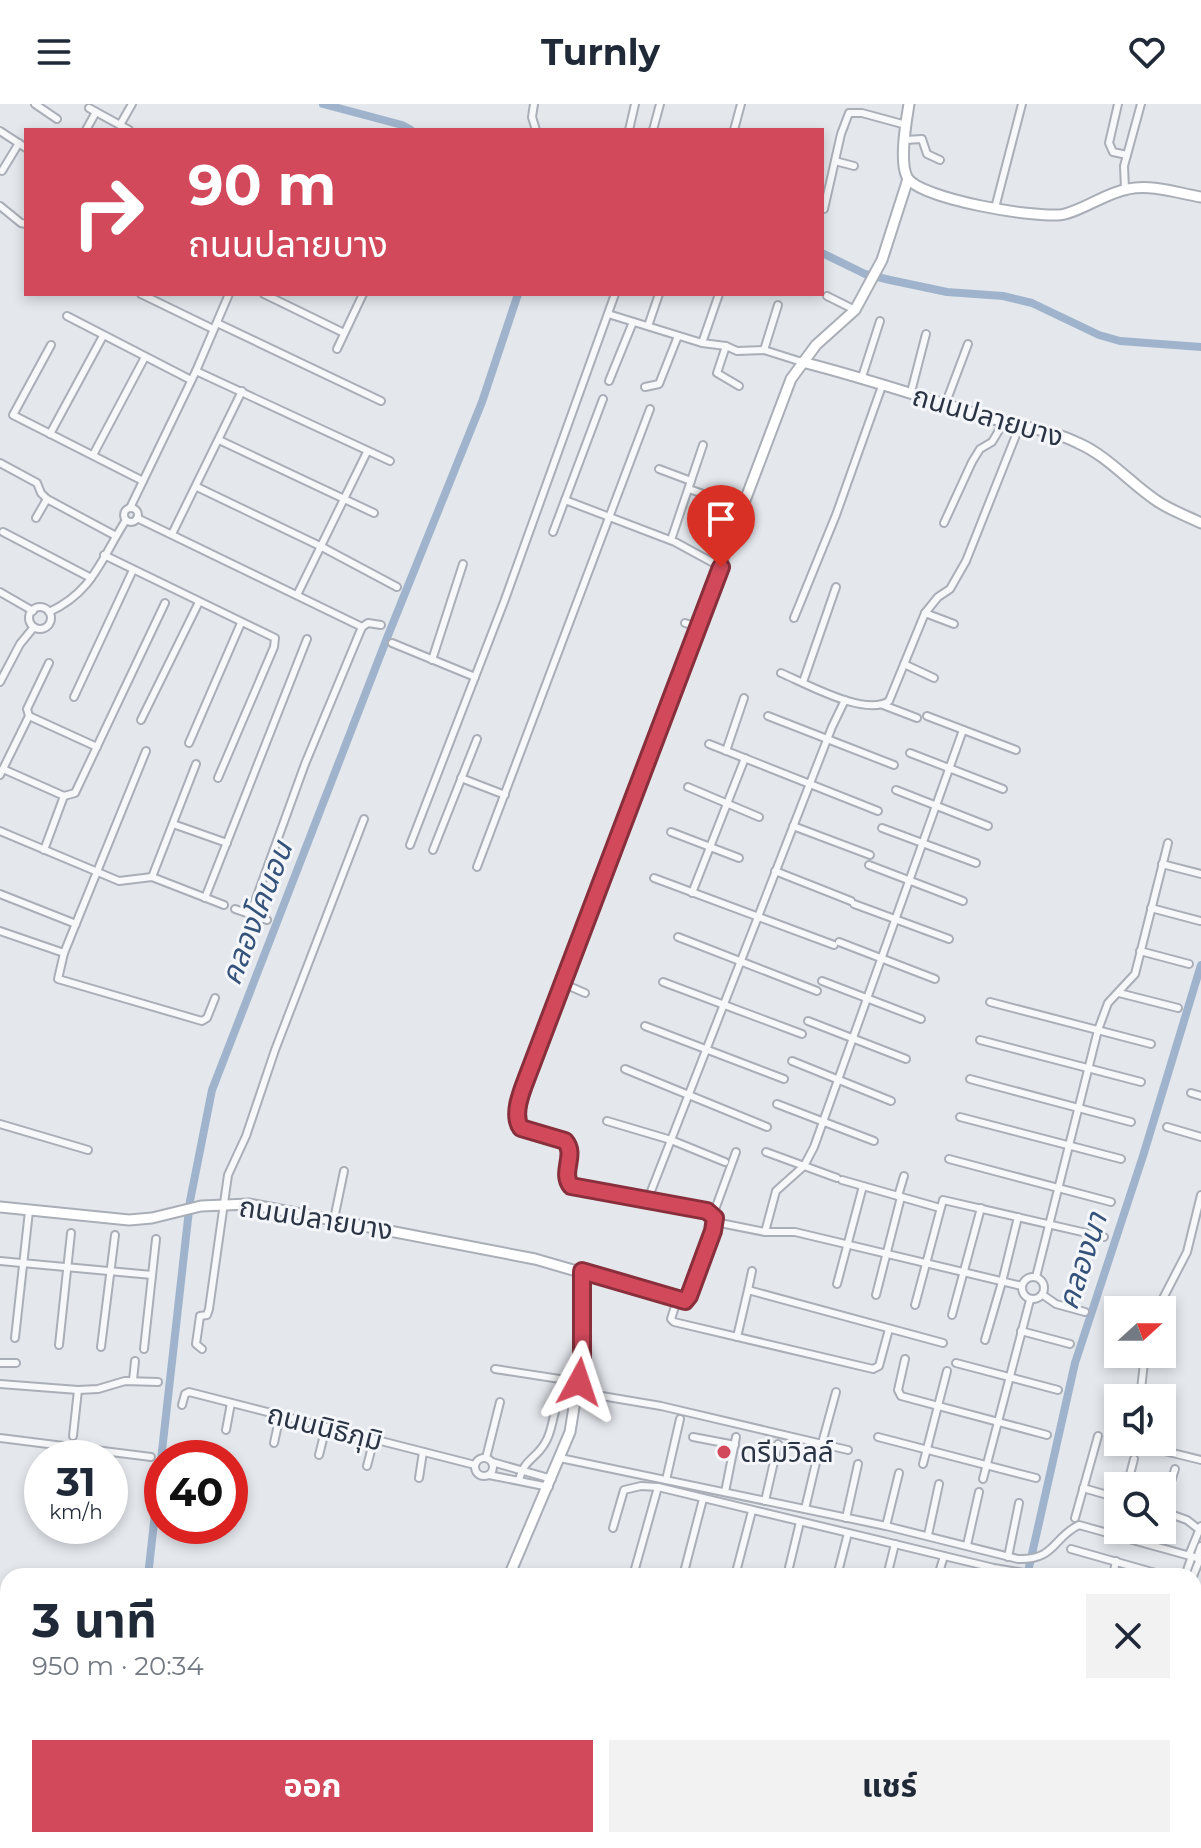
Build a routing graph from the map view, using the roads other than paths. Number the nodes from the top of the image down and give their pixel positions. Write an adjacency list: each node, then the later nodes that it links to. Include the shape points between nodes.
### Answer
1 (35, 104): 11 (street)
2 (132, 104): 12 (street)
3 (534, 104): 16 (street)
4 (635, 104): 17 (street)
5 (660, 104): 18 (street)
6 (741, 104): 19 (street)
7 (909, 104): 13 (street)
8 (1022, 104): 33 (street)
9 (1118, 104): 24 (street, via 1109,143 1113,152)
10 (1141, 104): 24 (street)
11 (57, 119)
12 (120, 125): 14 (street, via 93,110); 15 (street)
13 (906, 125): 21 (street); 26 (street, via 849,113)
14 (87, 128)
15 (125, 128)
16 (535, 128)
17 (629, 128)
18 (654, 128)
19 (735, 128)
20 (0, 131): 22 (street)
21 (905, 140): 25 (street, via 922,139 927,154); 29 (street)
22 (19, 143): 23 (street); 28 (street)
23 (24, 147)
24 (1127, 155): 30 (street)
25 (940, 160)
26 (835, 161): 27 (street); 34 (street)
27 (854, 166)
28 (2, 171)
29 (908, 179): 33 (street, via 933,195); 45 (street, via 882,260)
30 (1125, 189): 31 (street); 33 (street, via 1062,215)
31 (1201, 197)
32 (0, 206): 35 (street)
33 (995, 208)
34 (824, 209)
35 (24, 224)
36 (146, 296): 50 (street)
37 (228, 296): 50 (street)
38 (268, 296): 52 (street)
39 (362, 296): 52 (street)
40 (614, 296): 46 (street)
41 (658, 296): 51 (street)
42 (718, 296): 56 (street)
43 (827, 296): 45 (street)
44 (778, 305): 61 (street)
45 (855, 310): 63 (street)
46 (608, 314): 49 (street); 137 (street)
47 (67, 316): 54 (street)
48 (880, 321): 65 (street)
49 (633, 322): 51 (street); 67 (street)
50 (215, 326): 64 (street); 74 (street)
51 (648, 326): 55 (street)
52 (344, 333): 60 (street)
53 (926, 334): 72 (street)
54 (103, 336): 62 (street); 79 (street)
55 (678, 336): 56 (street); 70 (street, via 659,384)
56 (702, 343): 59 (street)
57 (968, 344): 75 (street)
58 (51, 345): 79 (street, via 13,415)
59 (726, 346): 61 (street); 68 (street, via 717,373)
60 (337, 349)
61 (764, 350): 63 (street)
62 (145, 357): 66 (street); 83 (street)
63 (802, 362): 65 (street, ถนนปลายบาง); 95 (street)
64 (196, 371): 66 (street); 71 (street)
65 (862, 377): 69 (street, ถนนปลายบาง)
66 (191, 380): 87 (street)
67 (609, 381)
68 (739, 386)
69 (882, 386): 72 (street, ถนนปลายบาง); 123 (street)
70 (645, 387)
71 (242, 391): 80 (street); 82 (street)
72 (911, 392): 75 (street, ถนนปลายบาง)
73 (603, 399): 93 (street)
74 (381, 401)
75 (945, 405): 77 (street, ถนนปลายบาง)
76 (650, 409): 99 (street)
77 (1004, 422): 78 (street, ถนนปลายบาง); 101 (street, via 972,462)
78 (1020, 425): 102 (street, ถนนปลายบาง, via 1080,443 1158,503); 122 (street, via 966,561 950,589)
79 (50, 434): 83 (street)
80 (219, 440): 89 (street); 91 (street)
81 (703, 445): 88 (street)
82 (367, 452): 84 (street); 91 (street)
83 (93, 455): 87 (street)
84 (390, 461)
85 (0, 463): 92 (street, via 37,483)
86 (659, 469): 88 (street)
87 (143, 481): 94 (street)
88 (691, 481): 90 (street)
89 (197, 487): 105 (street); 108 (street)
90 (689, 489): 95 (street); 107 (street)
91 (343, 498): 96 (street); 108 (street)
92 (47, 499): 97 (street); 106 (street)
93 (565, 500): 99 (street); 104 (street)
94 (130, 508): 98 (street); 100 (street, via 124,513)
95 (743, 508): 111 (street)
96 (374, 513)
97 (36, 518)
98 (137, 518): 100 (street); 105 (street)
99 (610, 518): 107 (street); 171 (street)
100 (126, 520): 106 (street)
101 (944, 523)
102 (1201, 523)
103 (3, 532): 113 (street)
104 (553, 532)
105 (172, 534): 117 (street)
106 (116, 536): 109 (street)
107 (671, 540): 111 (street)
108 (322, 547): 114 (street); 117 (street)
109 (104, 555): 112 (street); 113 (street)
110 (463, 564): 133 (street)
111 (721, 567): 130 (street)
112 (133, 570): 118 (street); 141 (street)
113 (91, 578): 121 (street, via 81,593)
114 (397, 587)
115 (836, 587): 140 (street)
116 (0, 592): 120 (street)
117 (297, 595): 129 (street)
118 (199, 602): 124 (street); 149 (street)
119 (165, 603): 155 (street)
120 (33, 611): 121 (street); 128 (street)
121 (49, 612): 128 (street, via 48,626)
122 (925, 613): 126 (street); 135 (street)
123 (794, 618)
124 (241, 623): 153 (street); 165 (street, via 272,635 276,642)
125 (685, 623): 130 (street)
126 (954, 624)
127 (381, 625): 129 (street)
128 (34, 627): 139 (street)
129 (362, 627): 210 (street)
130 (698, 627): 227 (street)
131 (307, 639): 184 (street)
132 (392, 643): 133 (street)
133 (432, 660): 137 (street)
134 (49, 663): 145 (street, via 27,709)
135 (904, 664): 138 (street); 144 (street)
136 (781, 673): 140 (street)
137 (475, 677): 187 (street)
138 (934, 678)
139 (0, 682)
140 (803, 682): 143 (street)
141 (74, 697)
142 (744, 698): 158 (street)
143 (845, 700): 144 (street); 151 (street)
144 (883, 705): 148 (street)
145 (29, 716): 155 (street); 164 (street)
146 (768, 716): 151 (street)
147 (927, 716): 150 (street)
148 (917, 718)
149 (141, 720)
150 (963, 730): 156 (street); 163 (street)
151 (827, 738): 162 (street); 167 (street)
152 (477, 739): 166 (street)
153 (189, 743)
154 (709, 744): 158 (street)
155 (97, 747): 172 (street, via 75,793)
156 (1016, 750)
157 (146, 751): 198 (street)
158 (726, 751): 160 (street)
159 (910, 753): 163 (street)
160 (745, 758): 167 (street); 173 (street)
161 (196, 764): 178 (street)
162 (894, 765)
163 (950, 768): 169 (street); 174 (street)
164 (2, 772): 172 (street)
165 (218, 778)
166 (461, 778): 171 (street); 190 (street)
167 (810, 783): 175 (street); 179 (street)
168 (688, 787): 173 (street)
169 (1003, 789)
170 (896, 790): 174 (street)
171 (505, 795): 196 (street)
172 (64, 796): 189 (street)
173 (727, 803): 176 (street); 188 (street)
174 (936, 806): 180 (street); 185 (street)
175 (878, 811)
176 (759, 817)
177 (364, 819): 285 (street, via 228,1175)
178 (173, 824): 184 (street); 200 (street)
179 (793, 826): 191 (street); 197 (street)
180 (988, 826)
181 (882, 828): 185 (street)
182 (0, 831): 189 (street)
183 (671, 832): 188 (street)
184 (227, 843): 205 (street)
185 (923, 843): 193 (street); 202 (street)
186 (1168, 843): 194 (street)
187 (410, 845)
188 (710, 847): 192 (street); 203 (street)
189 (44, 850): 198 (street)
190 (433, 850)
191 (870, 855)
192 (739, 858)
193 (976, 863)
194 (1162, 864): 199 (street); 208 (street)
195 (869, 865): 202 (street)
196 (477, 867)
197 (775, 871): 211 (street); 212 (street)
198 (97, 872): 200 (street, via 119,881); 215 (street)
199 (1201, 874)
200 (152, 877): 205 (street)
201 (654, 878): 203 (street)
202 (909, 881): 206 (street); 212 (street)
203 (692, 893): 211 (street)
204 (0, 894): 215 (street)
205 (205, 898): 207 (street)
206 (963, 901)
207 (224, 905)
208 (1151, 908): 214 (street); 219 (street)
209 (235, 909): 210 (street)
210 (250, 915): 213 (street)
211 (758, 917): 221 (street); 222 (street)
212 (896, 919): 218 (street); 221 (street)
213 (267, 920)
214 (1200, 921)
215 (76, 924): 220 (street)
216 (0, 931): 220 (street)
217 (678, 937): 222 (street)
218 (949, 939)
219 (1140, 951): 223 (street); 230 (street, via 1135,974)
220 (64, 953): 231 (street, via 57,976 63,982 202,1021)
221 (883, 959): 224 (street); 232 (street)
222 (741, 960): 228 (street); 234 (street)
223 (1189, 964)
224 (935, 979)
225 (822, 981): 232 (street)
226 (663, 982): 234 (street)
227 (562, 983): 229 (street); 283 (street, via 527,1077 517,1125 569,1145 571,1186)
228 (817, 991)
229 (585, 993)
230 (1119, 993): 235 (street); 239 (street, via 1104,1011)
231 (215, 998)
232 (868, 1000): 236 (street); 241 (street)
233 (990, 1002): 239 (street)
234 (723, 1005): 240 (street); 244 (street)
235 (1178, 1008)
236 (921, 1019)
237 (808, 1021): 241 (street)
238 (645, 1026): 244 (street)
239 (1098, 1030): 243 (street); 248 (street)
240 (802, 1034)
241 (854, 1039): 245 (street); 250 (street)
242 (980, 1040): 248 (street)
243 (1151, 1044)
244 (706, 1049): 249 (street); 254 (street)
245 (906, 1059)
246 (792, 1061): 250 (street)
247 (625, 1069): 254 (street)
248 (1088, 1069): 252 (street); 258 (street)
249 (784, 1079)
250 (838, 1079): 256 (street); 262 (street)
251 (970, 1079): 258 (street)
252 (1141, 1082)
253 (1191, 1093): 255 (street)
254 (688, 1095): 264 (street); 267 (street)
255 (1201, 1096)
256 (891, 1101)
257 (777, 1104): 262 (street)
258 (1078, 1108): 261 (street); 269 (street)
259 (960, 1117): 269 (street)
260 (607, 1121): 267 (street)
261 (1131, 1122)
262 (822, 1123): 268 (street); 276 (street)
263 (0, 1124): 270 (street)
264 (767, 1127)
265 (1167, 1127): 266 (street)
266 (1201, 1137)
267 (671, 1140): 275 (street); 283 (street)
268 (874, 1141)
269 (1069, 1146): 274 (street); 280 (street)
270 (88, 1150)
271 (736, 1152): 291 (street)
272 (766, 1152): 276 (street)
273 (949, 1159): 280 (street)
274 (1121, 1159)
275 (725, 1162)
276 (804, 1166): 279 (street); 294 (street, via 776,1191)
277 (344, 1171): 292 (street)
278 (904, 1176): 282 (street)
279 (863, 1186): 282 (street); 299 (street)
280 (1058, 1188): 284 (street); 293 (street)
281 (1201, 1195): 317 (street, via 1187,1252)
282 (900, 1196): 287 (street); 300 (street)
283 (648, 1199): 291 (street, via 707,1211)
284 (1111, 1202)
285 (224, 1203): 289 (street, ถนนปลายบาง, via 129,1220); 292 (street, ถนนปลายบาง); 333 (street, via 208,1311 200,1316 197,1331 196,1345)
286 (0, 1207): 289 (street, ถนนปลายบาง)
287 (940, 1208): 288 (street, via 945,1200); 302 (street)
288 (981, 1208): 290 (street); 308 (street)
289 (29, 1211): 303 (street)
290 (1018, 1217): 293 (street); 311 (street)
291 (714, 1218): 294 (street); 318 (street, via 689,1296)
292 (334, 1219): 306 (street, ถนนปลายบาง)
293 (1049, 1224): 297 (street); 310 (street)
294 (765, 1232): 299 (street)
295 (71, 1233): 304 (street)
296 (115, 1235): 305 (street)
297 (1104, 1237)
298 (156, 1239): 309 (street)
299 (847, 1243): 300 (street); 312 (street)
300 (887, 1252): 302 (street); 315 (street)
301 (0, 1261): 303 (street)
302 (925, 1262): 308 (street); 320 (street)
303 (24, 1263): 304 (street); 326 (street)
304 (68, 1267): 305 (street); 330 (street)
305 (110, 1271): 309 (street); 331 (street)
306 (582, 1271): 318 (street, ถนนปลายบาง); 345 (street)
307 (752, 1271): 314 (street)
308 (965, 1272): 311 (street); 322 (street)
309 (152, 1275): 332 (street)
310 (1036, 1277): 313 (street, via 1027,1278); 316 (street, via 1045,1287)
311 (1002, 1282): 313 (street); 327 (street)
312 (837, 1284)
313 (1022, 1286): 319 (street)
314 (748, 1290): 323 (street); 325 (street)
315 (876, 1295)
316 (1043, 1295): 319 (street); 321 (street)
317 (1164, 1296)
318 (677, 1300): 325 (street, via 671,1321)
319 (1030, 1300): 324 (street)
320 (915, 1305)
321 (1085, 1312)
322 (952, 1315)
323 (889, 1329): 325 (street, via 879,1366 873,1369); 328 (street)
324 (1021, 1331): 329 (street); 341 (street)
325 (737, 1337)
326 (15, 1338)
327 (985, 1340)
328 (943, 1343)
329 (1070, 1344)
330 (59, 1345)
331 (101, 1347)
332 (144, 1349)
333 (202, 1349)
334 (905, 1359): 352 (street, via 898,1394)
335 (135, 1361): 342 (street)
336 (0, 1363): 337 (street)
337 (16, 1363)
338 (956, 1363): 341 (street)
339 (495, 1369): 345 (street)
340 (947, 1371): 352 (street)
341 (1009, 1377): 347 (street); 356 (street)
342 (133, 1380): 343 (street); 346 (street)
343 (158, 1382)
344 (0, 1384): 346 (street)
345 (579, 1387): 367 (street); 376 (street)
346 (78, 1390): 360 (street)
347 (1058, 1390)
348 (836, 1392): 367 (street)
349 (500, 1402): 378 (street)
350 (231, 1403): 351 (street, ถนนนิธิภุมิ, via 189,1392); 354 (street, ถนนนิธิภุมิ); 358 (street)
351 (182, 1405)
352 (938, 1407): 356 (street); 370 (street)
353 (555, 1412): 386 (street, via 544,1446)
354 (280, 1415): 357 (street, ถนนนิธิภุมิ); 366 (street)
355 (680, 1419): 395 (street)
356 (998, 1422): 359 (street); 383 (street)
357 (326, 1427): 365 (street, ถนนนิธิภุมิ); 374 (street)
358 (226, 1430)
359 (1047, 1435)
360 (73, 1436)
361 (1098, 1436): 399 (street)
362 (693, 1437): 400 (street, via 736,1441)
363 (878, 1437): 370 (street)
364 (0, 1438): 375 (street)
365 (374, 1439): 371 (street, ถนนนิธิภุมิ); 384 (street)
366 (274, 1443)
367 (822, 1443): 369 (street)
368 (778, 1444): 404 (street)
369 (848, 1450)
370 (927, 1450): 381 (street); 383 (street)
371 (423, 1452): 382 (street, ถนนนิธิภุมิ); 391 (street)
372 (818, 1454): 406 (street)
373 (1176, 1454): 379 (street)
374 (319, 1455)
375 (144, 1456)
376 (560, 1458): 395 (street); 396 (street)
377 (1134, 1459): 387 (street)
378 (489, 1460): 382 (street); 386 (street); 390 (street)
379 (1201, 1460)
380 (858, 1464): 409 (street)
381 (923, 1464)
382 (475, 1465): 390 (street, via 479,1474)
383 (987, 1465): 392 (street); 393 (street)
384 (367, 1466)
385 (1175, 1469): 388 (street)
386 (521, 1472): 394 (street); 396 (street)
387 (1131, 1472)
388 (1174, 1472)
389 (899, 1473): 412 (street)
390 (489, 1475): 394 (street)
391 (419, 1478)
392 (1036, 1478)
393 (983, 1479)
394 (519, 1480): 396 (street)
395 (666, 1480): 400 (street)
396 (550, 1483): 425 (street)
397 (939, 1484): 416 (street)
398 (658, 1487): 403 (street); 413 (street, via 624,1490); 426 (street)
399 (1083, 1488): 402 (street); 410 (street)
400 (725, 1492): 404 (street)
401 (979, 1492): 418 (street)
402 (1104, 1494)
403 (703, 1499): 407 (street); 427 (street)
404 (765, 1501): 406 (street)
405 (1019, 1503): 422 (street)
406 (805, 1509): 409 (street)
407 (752, 1511): 411 (street); 428 (street)
408 (1176, 1516): 414 (street)
409 (846, 1518): 412 (street)
410 (1075, 1518)
411 (800, 1522): 415 (street); 429 (street)
412 (886, 1526): 416 (street)
413 (613, 1528)
414 (1200, 1528): 423 (street)
415 (848, 1533): 417 (street); 430 (street)
416 (928, 1535): 418 (street)
417 (895, 1544): 421 (street); 431 (street)
418 (967, 1545): 422 (street)
419 (1201, 1546): 423 (street)
420 (1071, 1549): 424 (street)
421 (944, 1556): 432 (street); 433 (street)
422 (1008, 1557): 423 (street, via 1042,1555 1079,1525)
423 (1196, 1558)
424 (1116, 1561): 434 (street); 435 (street)
425 (513, 1568)
426 (635, 1568)
427 (685, 1568)
428 (737, 1568)
429 (789, 1568)
430 (839, 1568)
431 (889, 1568)
432 (940, 1568)
433 (994, 1568)
434 (1115, 1568)
435 (1139, 1568)

